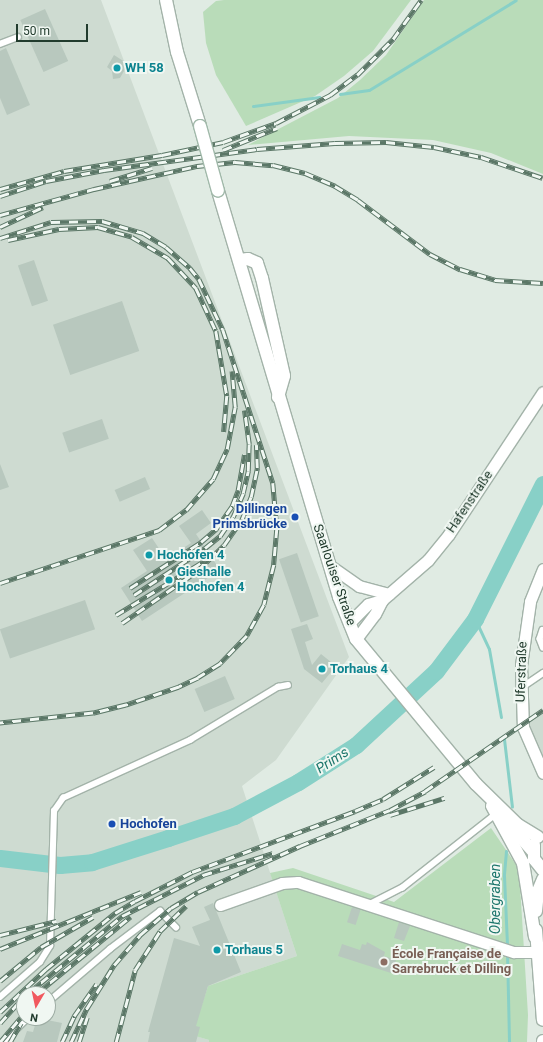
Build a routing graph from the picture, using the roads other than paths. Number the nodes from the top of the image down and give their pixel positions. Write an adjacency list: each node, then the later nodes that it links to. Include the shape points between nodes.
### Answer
1 (166, 0): 4 (main road, Saarlouiser Straße, bridge, via 177,52)
2 (18, 37): 3 (lane)
3 (0, 44)
4 (239, 260): 6 (main road, Saarlouiser Straße); 6 (main road, via 248,259 257,263 262,278 284,376)
5 (543, 392): 9 (street, Hafenstraße, via 449,534 428,560)
6 (278, 398): 7 (main road, Saarlouiser Straße)
7 (329, 565): 9 (street, via 359,586); 10 (main road, Saarlouiser Straße)
8 (543, 569): 16 (street, Uferstraße, via 530,602 524,631)
9 (385, 597): 10 (street, Hafenstraße, via 368,604); 12 (street, Hafenstraße)
10 (349, 623): 12 (main road, Saarlouiser Straße)
11 (543, 630): 13 (lane, via 540,639)
12 (356, 638): 18 (main road, Saarlouiser Straße)
13 (543, 646)
14 (543, 673): 16 (lane)
15 (288, 685): 30 (lane, via 278,687 190,740 63,798 54,810 51,940 47,954)
16 (521, 688): 17 (street, Uferstraße, via 523,727)
17 (543, 773)
18 (476, 784): 19 (main road, Saarlouiser Straße); 21 (main road, Saarlouiser Straße, via 518,825)
19 (487, 799): 20 (main road, Saarlouiser Straße); 22 (main road, Saarlouiser Straße)
20 (496, 813): 25 (lane, via 402,888); 27 (main road, Saarlouiser Straße, via 523,863)
21 (541, 835): 22 (main road)
22 (533, 851): 23 (main road, Saarlouiser Straße)
23 (542, 875): 27 (main road, Saarlouiser Straße, via 538,891)
24 (220, 905): 25 (street, via 282,883 298,882)
25 (366, 905): 28 (street, via 514,952)
26 (176, 927): 29 (lane, via 160,911)
27 (536, 938): 28 (main road, Saarlouiser Straße)
28 (536, 952): 31 (main road, Saarlouiser Straße)
29 (56, 995)
30 (0, 997)
31 (543, 1020)
32 (20, 1026): 33 (lane)
33 (3, 1042)

